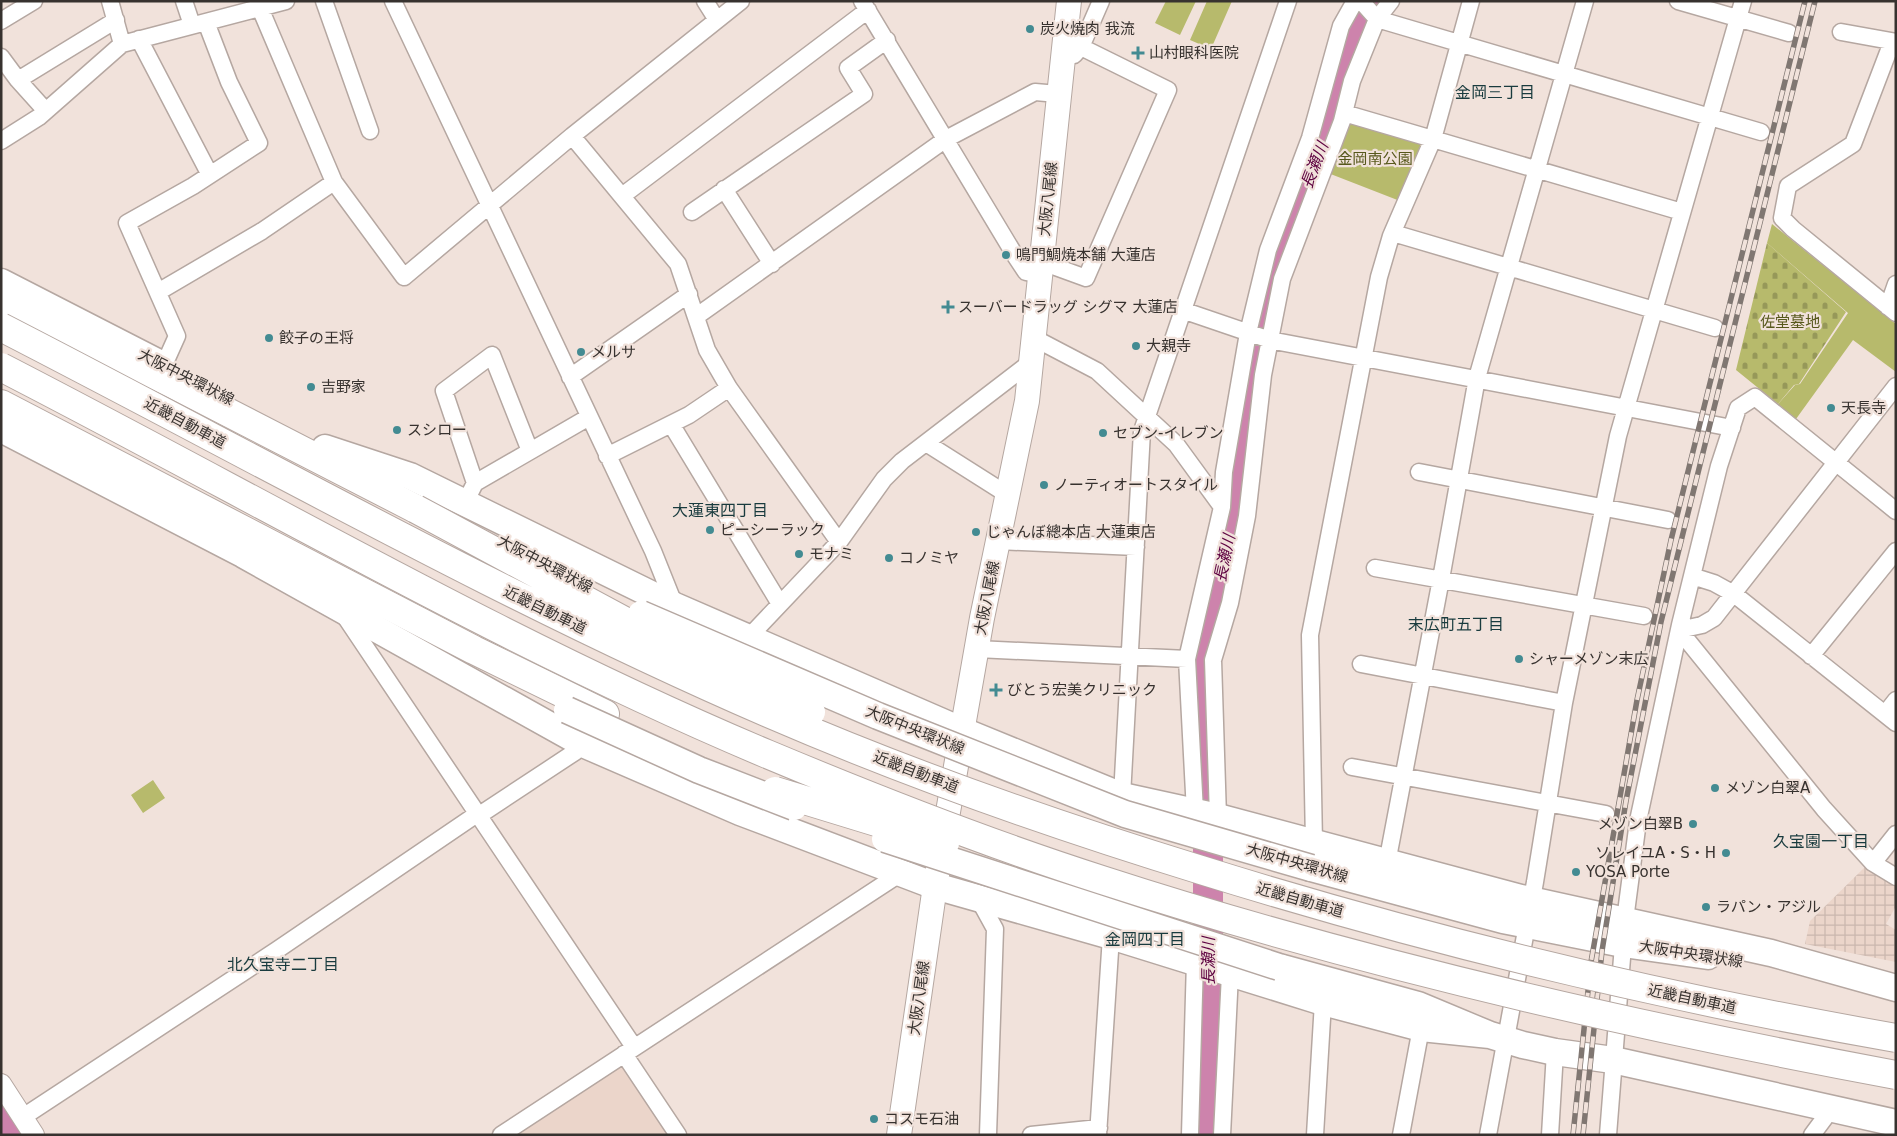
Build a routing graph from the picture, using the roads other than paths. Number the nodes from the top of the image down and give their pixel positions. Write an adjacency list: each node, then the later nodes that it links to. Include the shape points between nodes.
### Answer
1 (34, 1): 25 (street)
2 (110, 1): 23 (street)
3 (184, 1): 26 (street)
4 (286, 1): 19 (street)
5 (324, 1): 43 (street)
6 (393, 1): 54 (street)
7 (705, 1): 24 (street)
8 (741, 1): 24 (street)
9 (1069, 1): 36 (main road, 大阪八尾線)
10 (1101, 1): 34 (street)
11 (1355, 1): 72 (street, via 1341,26 1310,138 1268,250)
12 (1362, 1): 21 (street)
13 (1391, 1): 21 (street)
14 (1471, 1): 32 (street)
15 (1585, 1): 37 (street)
16 (1678, 1): 22 (street)
17 (1743, 1): 22 (street)
18 (1283, 3): 66 (street)
19 (256, 6): 26 (street); 51 (street)
20 (865, 6): 30 (street); 53 (street)
21 (1377, 19): 32 (street); 41 (street, via 1352,81)
22 (1738, 19): 27 (street); 42 (street)
23 (116, 20): 33 (street); 38 (street)
24 (718, 20): 45 (street)
25 (1, 21)
26 (199, 24): 29 (street); 50 (street, via 260,144)
27 (1789, 32)
28 (1841, 32): 31 (street)
29 (140, 39): 33 (street); 50 (street)
30 (887, 40): 46 (street); 52 (street, via 848,68 864,94)
31 (1894, 42): 68 (street, via 1853,144 1788,186 1782,218)
32 (1459, 43): 37 (street); 47 (street)
33 (122, 44): 40 (street)
34 (1081, 48): 36 (street); 60 (street, via 1168,90 1086,278)
35 (1, 57): 38 (street)
36 (1062, 71): 39 (main road, 大阪八尾線)
37 (1563, 74): 42 (street); 49 (street)
38 (18, 80): 40 (street)
39 (1058, 94): 46 (street, via 1035,92); 60 (main road, 大阪八尾線)
40 (45, 110): 48 (street)
41 (1344, 113): 47 (street); 74 (street, via 1282,279)
42 (1709, 118): 44 (street); 56 (street)
43 (370, 130)
44 (1761, 132)
45 (572, 136): 53 (street); 54 (street)
46 (946, 138): 58 (street); 60 (street, via 1026,272)
47 (1433, 139): 49 (street); 57 (street)
48 (1, 142)
49 (1536, 170): 56 (street); 59 (street)
50 (210, 175): 63 (street, via 126,223)
51 (334, 182): 54 (street, via 404,277); 63 (street, via 262,231)
52 (724, 190): 55 (street); 58 (street)
53 (622, 196): 64 (street, via 678,264)
54 (489, 207): 79 (street)
55 (692, 212)
56 (1682, 212): 67 (street)
57 (1393, 233): 59 (street); 75 (street, via 1379,277)
58 (772, 264): 69 (street)
59 (1509, 266): 67 (street); 80 (street)
60 (1041, 268): 73 (main road, 大阪八尾線)
61 (1, 282): 77 (main road, 大阪中央環状線)
62 (1896, 284): 68 (street)
63 (158, 292): 77 (street, via 177,336)
64 (689, 294): 69 (street); 79 (street)
65 (1, 300): 133 (highway, bridge, via 408,504 643,631)
66 (1182, 310): 72 (street); 86 (street)
67 (1654, 310): 71 (street); 84 (street)
68 (1892, 310)
69 (697, 316): 82 (street, via 707,350)
70 (1, 327): 133 (highway, 近畿自動車道, bridge, via 415,544 630,651 772,715)
71 (1715, 328)
72 (1248, 333): 74 (street); 99 (street, via 1224,472)
73 (1034, 338): 76 (main road, 大阪八尾線); 86 (street, via 1097,371)
74 (1270, 340): 75 (street); 137 (street, via 1262,375 1247,516 1230,603 1213,660)
75 (1362, 357): 80 (street); 139 (street, via 1310,635)
76 (1031, 362): 90 (street); 98 (main road, 大阪八尾線, via 1027,401)
77 (164, 365): 91 (main road, 大阪中央環状線)
78 (1, 367): 144 (highway, bridge, via 407,583 638,696 765,753 908,810)
79 (570, 377): 85 (street)
80 (1477, 378): 84 (street); 96 (street)
81 (1896, 386): 94 (street)
82 (729, 388): 87 (street); 104 (street)
83 (1, 404): 144 (highway, bridge, via 474,650 600,712 775,790 973,851)
84 (1627, 408): 89 (street); 100 (street)
85 (589, 417): 92 (street); 93 (street)
86 (1146, 418): 99 (street, via 1176,444); 105 (street, via 1142,431)
87 (671, 424): 93 (street); 112 (street)
88 (1, 428): 107 (main road)
89 (1732, 428): 94 (street, via 1738,408 1755,397); 109 (street, via 1719,466)
90 (926, 443): 98 (street); 104 (street, via 884,479)
91 (325, 448): 97 (main road); 139 (main road, 大阪中央環状線, bridge, via 641,614 878,716 1125,814)
92 (530, 451): 97 (street); 97 (street, via 492,355 444,391)
93 (607, 456): 113 (street, via 653,551)
94 (1837, 463): 101 (street); 111 (street)
95 (1419, 472): 96 (street)
96 (1460, 478): 100 (street); 110 (street)
97 (470, 493): 113 (main road)
98 (1008, 495): 103 (main road, 大阪八尾線)
99 (1222, 508): 122 (street)
100 (1603, 508): 102 (street); 114 (street)
101 (1896, 511)
102 (1668, 520)
103 (998, 541): 105 (street); 119 (main road, 大阪八尾線)
104 (840, 542): 112 (street)
105 (1136, 547): 120 (street)
106 (1896, 550): 121 (street)
107 (244, 555): 115 (main road); 155 (main road, bridge, via 699,770 836,823 1279,967 1418,1005)
108 (1375, 568): 110 (street)
109 (1692, 576): 111 (street); 117 (street)
110 (1442, 579): 114 (street); 124 (street)
111 (1734, 594): 117 (street, via 1714,618 1702,625); 121 (street)
112 (780, 604): 118 (street)
113 (675, 606): 118 (main road)
114 (1584, 606): 116 (street); 126 (street)
115 (341, 610): 129 (main road); 136 (street)
116 (1644, 616)
117 (1679, 630): 141 (street, via 1824,810); 148 (street, via 1638,821)
118 (748, 638): 128 (main road)
119 (977, 649): 120 (street); 128 (main road, 大阪八尾線)
120 (1130, 655): 122 (street); 132 (street)
121 (1811, 656): 127 (street)
122 (1187, 659): 137 (street)
123 (1361, 664): 124 (street)
124 (1423, 677): 126 (street); 131 (street)
125 (1896, 700): 127 (street)
126 (1564, 703): 134 (street)
127 (1890, 719)
128 (963, 731): 132 (main road); 145 (main road, 大阪八尾線)
129 (583, 744): 136 (street); 142 (main road, via 740,812)
130 (1352, 767): 131 (street)
131 (1403, 777): 134 (street); 140 (street)
132 (1122, 796): 137 (main road)
133 (992, 800): 156 (highway, 近畿自動車道, bridge, via 1293,899 1462,945 1663,994)
134 (1547, 804): 135 (street); 147 (street)
135 (1606, 814)
136 (477, 815): 157 (street); 163 (street)
137 (1207, 815): 139 (main road)
138 (1896, 834): 141 (street)
139 (1313, 856): 140 (main road); 147 (main road, 大阪中央環状線, via 1503,920)
140 (1387, 863): 147 (main road)
141 (1873, 863): 143 (street)
142 (901, 873): 145 (main road); 157 (street)
143 (1896, 877)
144 (1099, 879): 160 (highway, bridge, via 1282,935 1453,980 1660,1027)
145 (935, 886): 146 (main road); 169 (main road, 大阪八尾線)
146 (978, 898): 149 (main road); 170 (street, via 995,929)
147 (1529, 912): 148 (main road, 大阪中央環状線); 155 (street)
148 (1624, 932): 152 (main road, 大阪中央環状線, via 1690,952); 159 (street)
149 (1111, 936): 150 (main road); 165 (street)
150 (1195, 961): 151 (main road); 172 (street)
151 (1230, 974): 153 (main road); 173 (street)
152 (1896, 989)
153 (1323, 1002): 154 (main road); 174 (street)
154 (1421, 1028): 155 (main road); 175 (street)
155 (1498, 1037): 158 (main road); 176 (street)
156 (1896, 1038)
157 (635, 1047): 167 (street); 168 (street)
158 (1556, 1052): 159 (main road); 177 (street)
159 (1613, 1060): 162 (main road); 178 (street)
160 (1896, 1075)
161 (1, 1084): 163 (street)
162 (1832, 1108): 164 (main road); 179 (street)
163 (24, 1117): 166 (street)
164 (1896, 1123)
165 (1098, 1131): 171 (street)
166 (34, 1135)
167 (501, 1135)
168 (678, 1135)
169 (900, 1135)
170 (988, 1135)
171 (1031, 1135)
172 (1190, 1135)
173 (1222, 1135)
174 (1315, 1135)
175 (1401, 1135)
176 (1488, 1135)
177 (1550, 1135)
178 (1608, 1135)
179 (1812, 1135)

